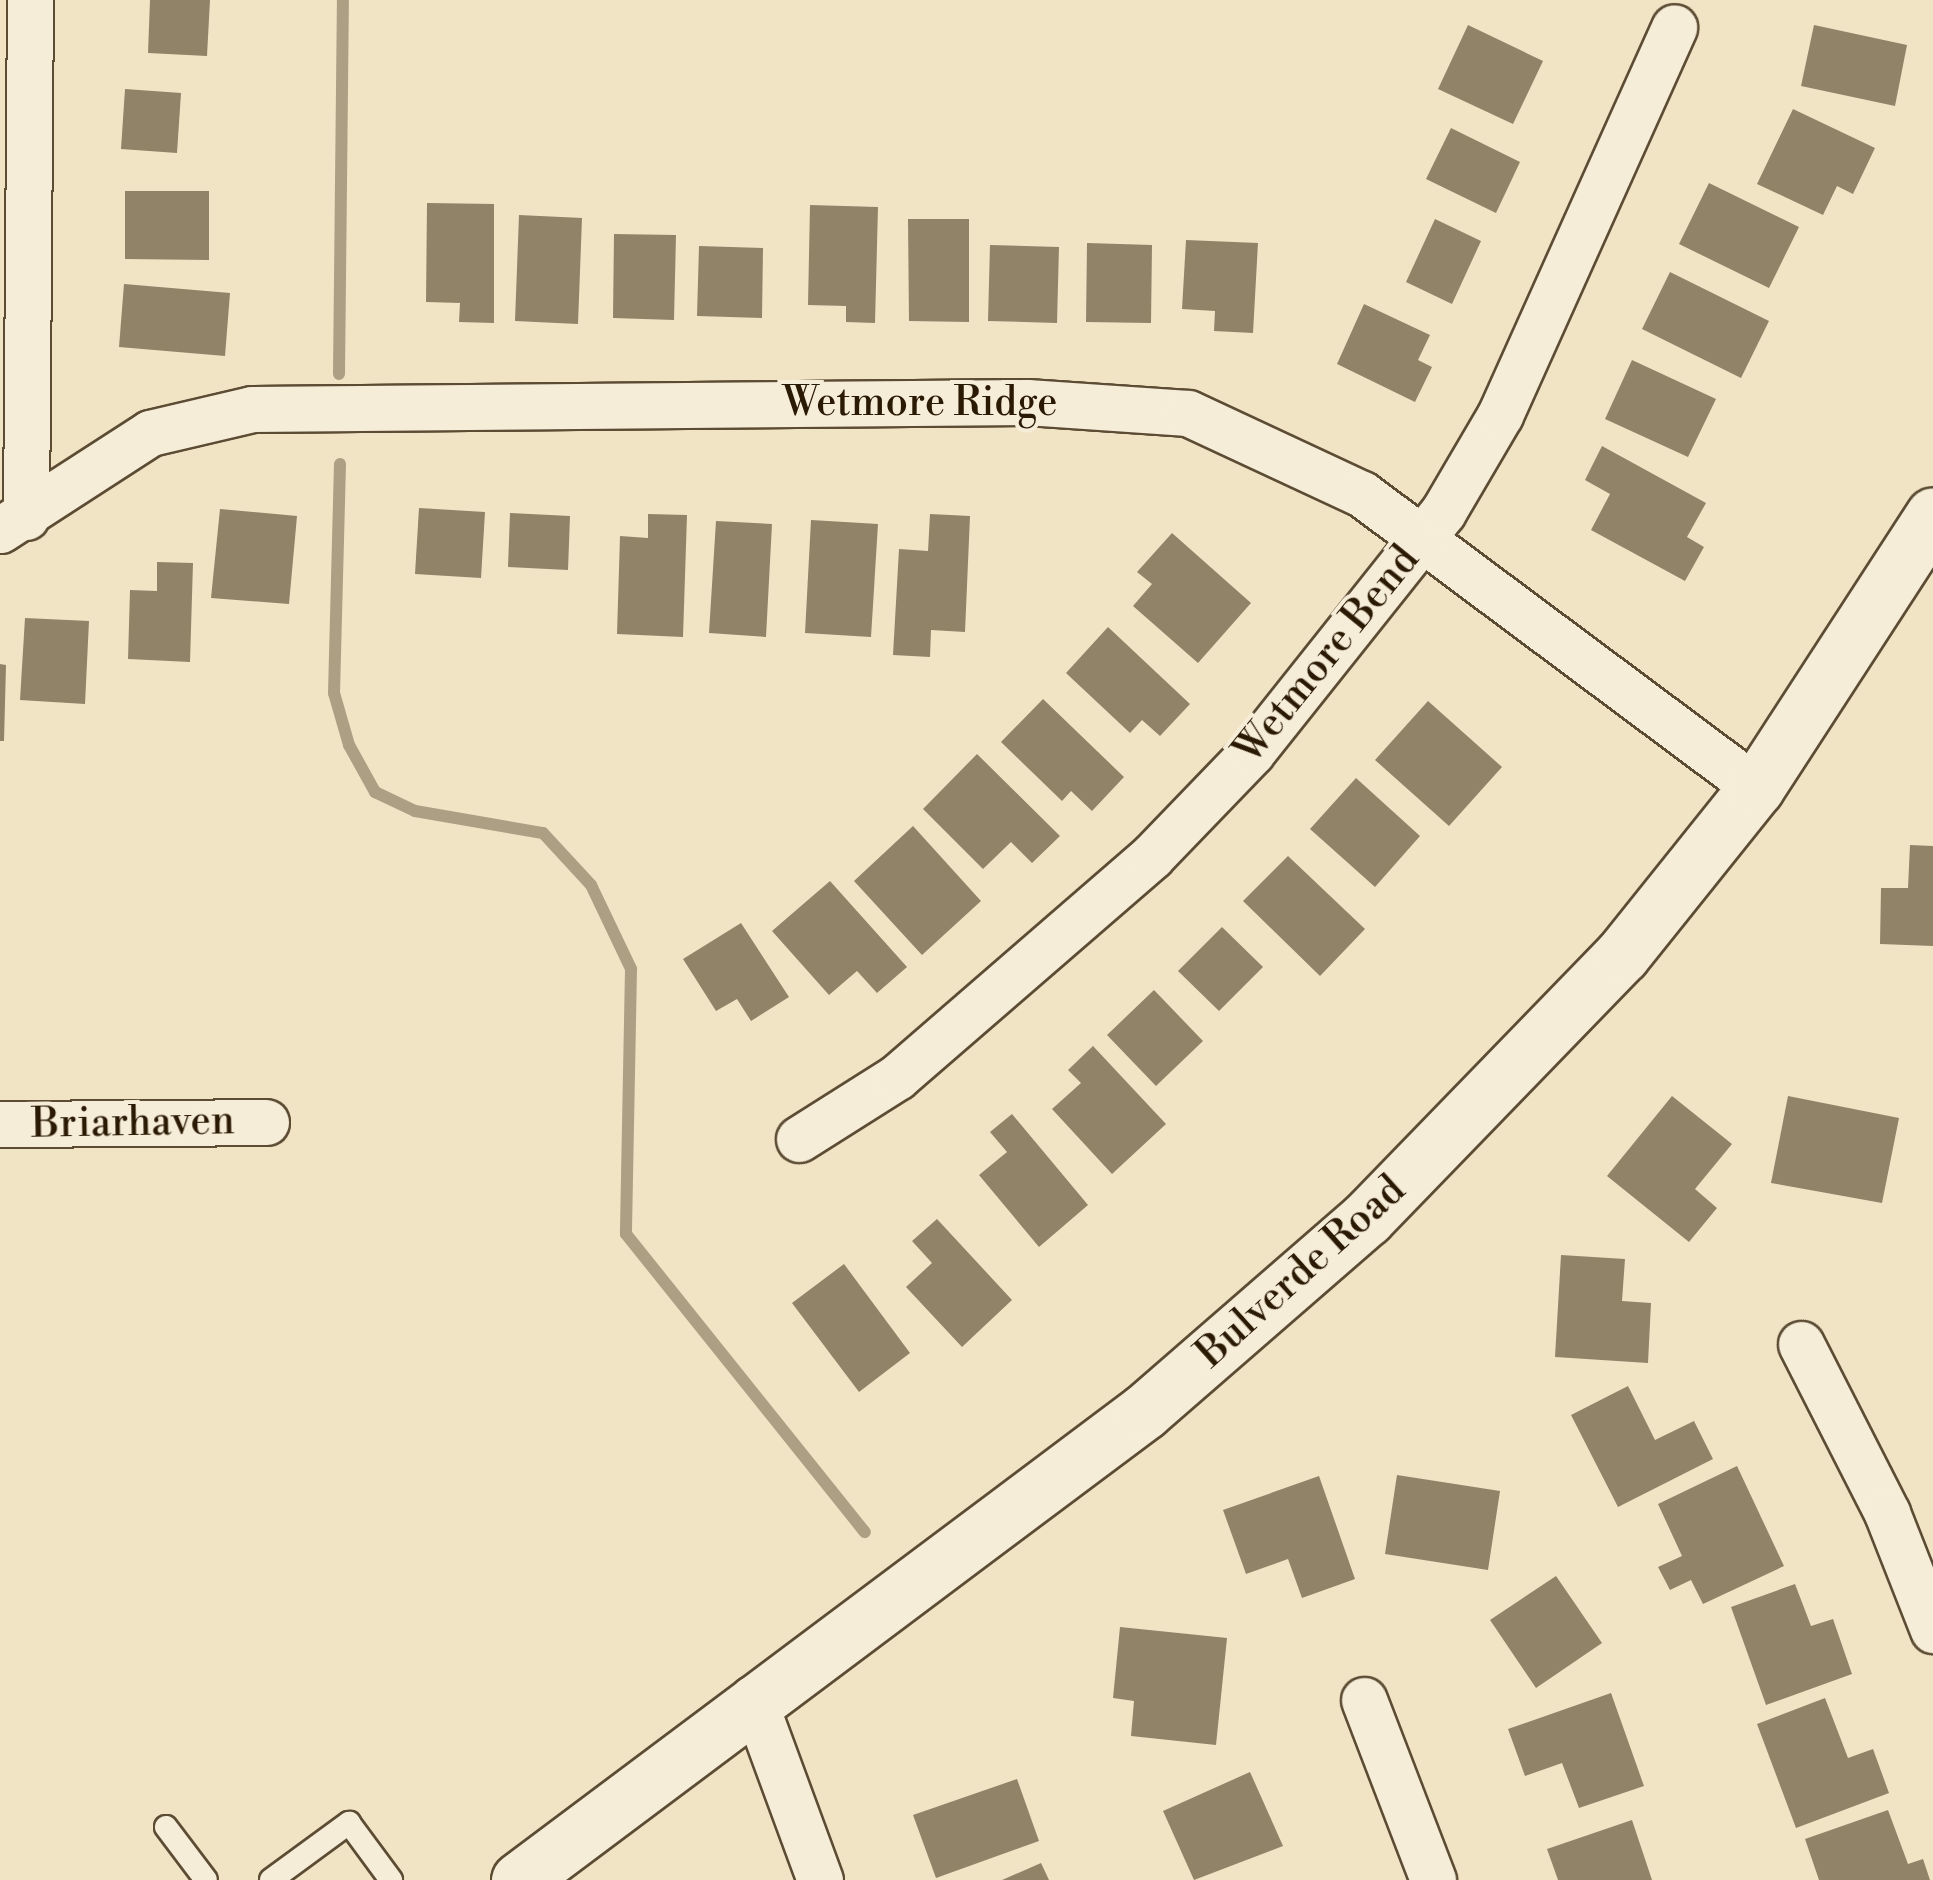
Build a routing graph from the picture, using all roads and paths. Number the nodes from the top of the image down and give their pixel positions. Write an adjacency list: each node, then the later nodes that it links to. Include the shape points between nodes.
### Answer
1 (30, 0): 4 (street)
2 (1674, 28): 5 (street, Wetmore Bend, via 1500,415)
3 (1933, 514): 6 (main road, Bulverde Road)
4 (13, 524): 5 (street, Wetmore Ridge, via 150,433 252,409 1045,402 1188,413 1223,425 1362,494)
5 (1422, 538): 6 (street, Wetmore Ridge); 9 (street, Wetmore Bend, via 1252,752 1152,856 912,1066)
6 (1756, 788): 12 (main road, Bulverde Road, via 1622,956 1353,1231 1144,1411)
7 (266, 1122): 8 (street, Briarhaven)
8 (0, 1124)
9 (799, 1140)
10 (1800, 1344): 11 (street, via 1888,1513)
11 (1933, 1630)
12 (752, 1698): 18 (main road, Bulverde Road); 19 (street)
13 (1364, 1700): 20 (street)
14 (166, 1827): 16 (lane)
15 (386, 1878): 17 (lane, via 349,1823)
16 (206, 1880)
17 (272, 1880)
18 (519, 1880)
19 (820, 1880)
20 (1433, 1880)

